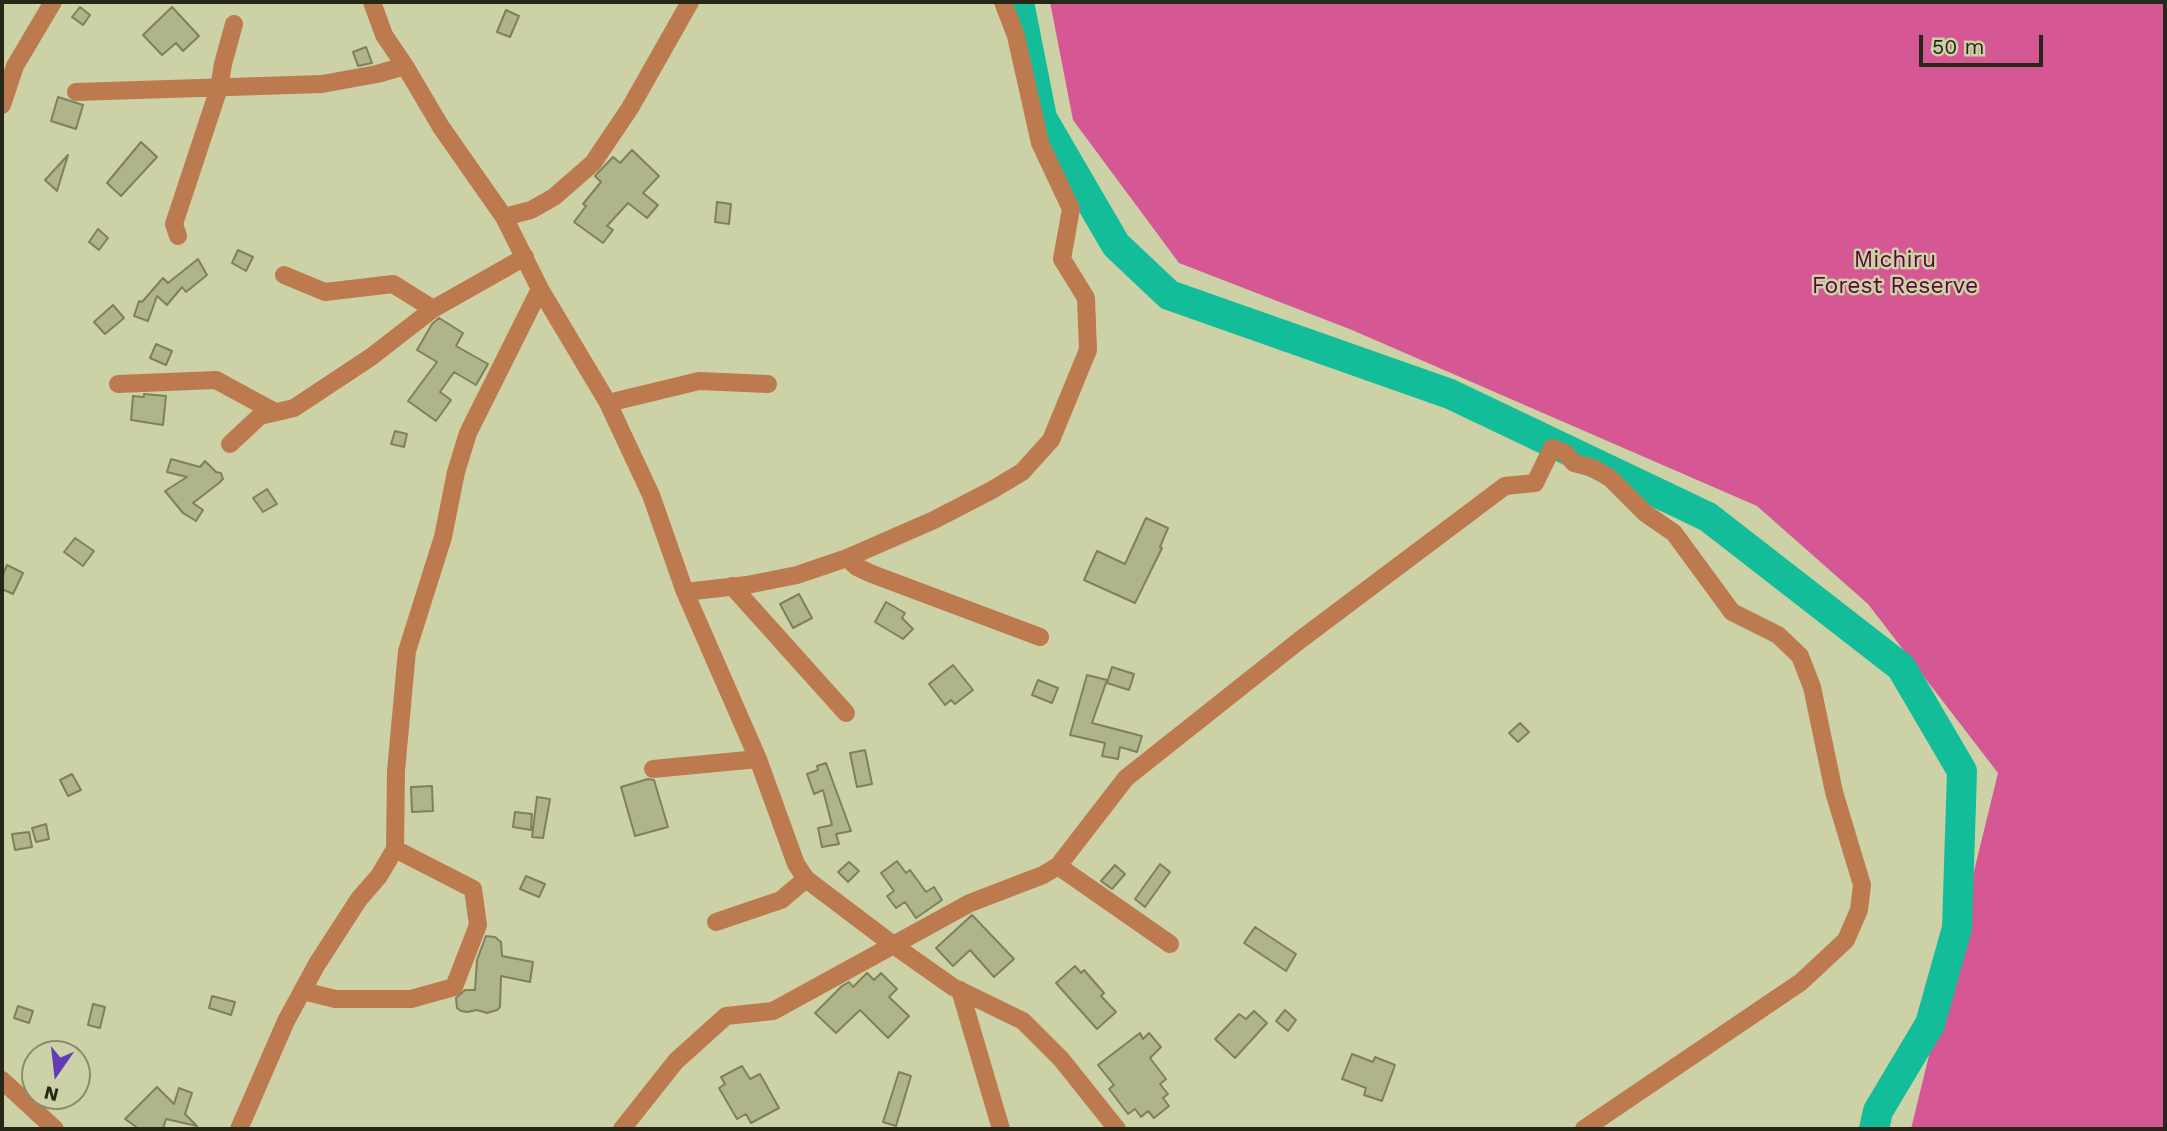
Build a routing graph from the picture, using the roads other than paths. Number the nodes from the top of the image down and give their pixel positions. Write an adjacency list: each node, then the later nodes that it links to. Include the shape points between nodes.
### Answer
1 (53, 2): 9 (street, via 15,65)
2 (372, 2): 6 (street, via 384,35)
3 (690, 2): 10 (street, via 593,163 554,197 531,210)
4 (1003, 2): 21 (street, via 1016,36 1040,143 1071,209 1062,259 1086,298 1088,350 1051,440 1022,472 934,520)
5 (233, 24): 7 (street)
6 (405, 66): 7 (street, via 323,84); 10 (street)
7 (219, 88): 8 (street); 11 (street, via 174,224)
8 (76, 92)
9 (2, 105)
10 (504, 217): 12 (street)
11 (178, 236)
12 (524, 257): 14 (street); 15 (street)
13 (284, 275): 15 (street, via 326,292 393,284)
14 (540, 289): 18 (street); 28 (street, via 468,433 443,537 407,650 396,771)
15 (433, 309): 19 (street, via 294,408)
16 (118, 384): 19 (street, via 216,380)
17 (768, 384): 18 (street, via 699,382)
18 (608, 402): 23 (street, via 652,495)
19 (273, 411): 20 (street, via 260,416)
20 (230, 444)
21 (847, 558): 22 (street, via 797,575); 24 (street, via 872,574)
22 (732, 586): 23 (street); 25 (street)
23 (685, 592): 26 (street)
24 (1040, 637)
25 (846, 713)
26 (758, 759): 27 (street); 30 (street, via 796,864)
27 (653, 769)
28 (395, 849): 35 (street); 35 (street, via 473,889 478,925 454,987 411,999 335,999)
29 (1058, 866): 32 (street, via 970,903); 33 (street); 42 (street, via 1126,778 1505,486 1535,483 1552,448 1565,453 1574,463 1610,478 1645,513 1674,533 1732,612 1778,635 1800,656 1862,885 1859,910 1846,940 1801,982)
30 (806, 878): 31 (street, via 781,900); 32 (street)
31 (716, 922)
32 (892, 944): 34 (street); 39 (street, via 773,1012 726,1016 676,1061)
33 (1170, 944)
34 (960, 989): 40 (street); 41 (street, via 1023,1021)
35 (303, 991): 38 (street)
36 (2, 1080): 37 (street)
37 (55, 1129)
38 (239, 1129)
39 (622, 1129)
40 (1001, 1129)
41 (1118, 1129)
42 (1584, 1129)

